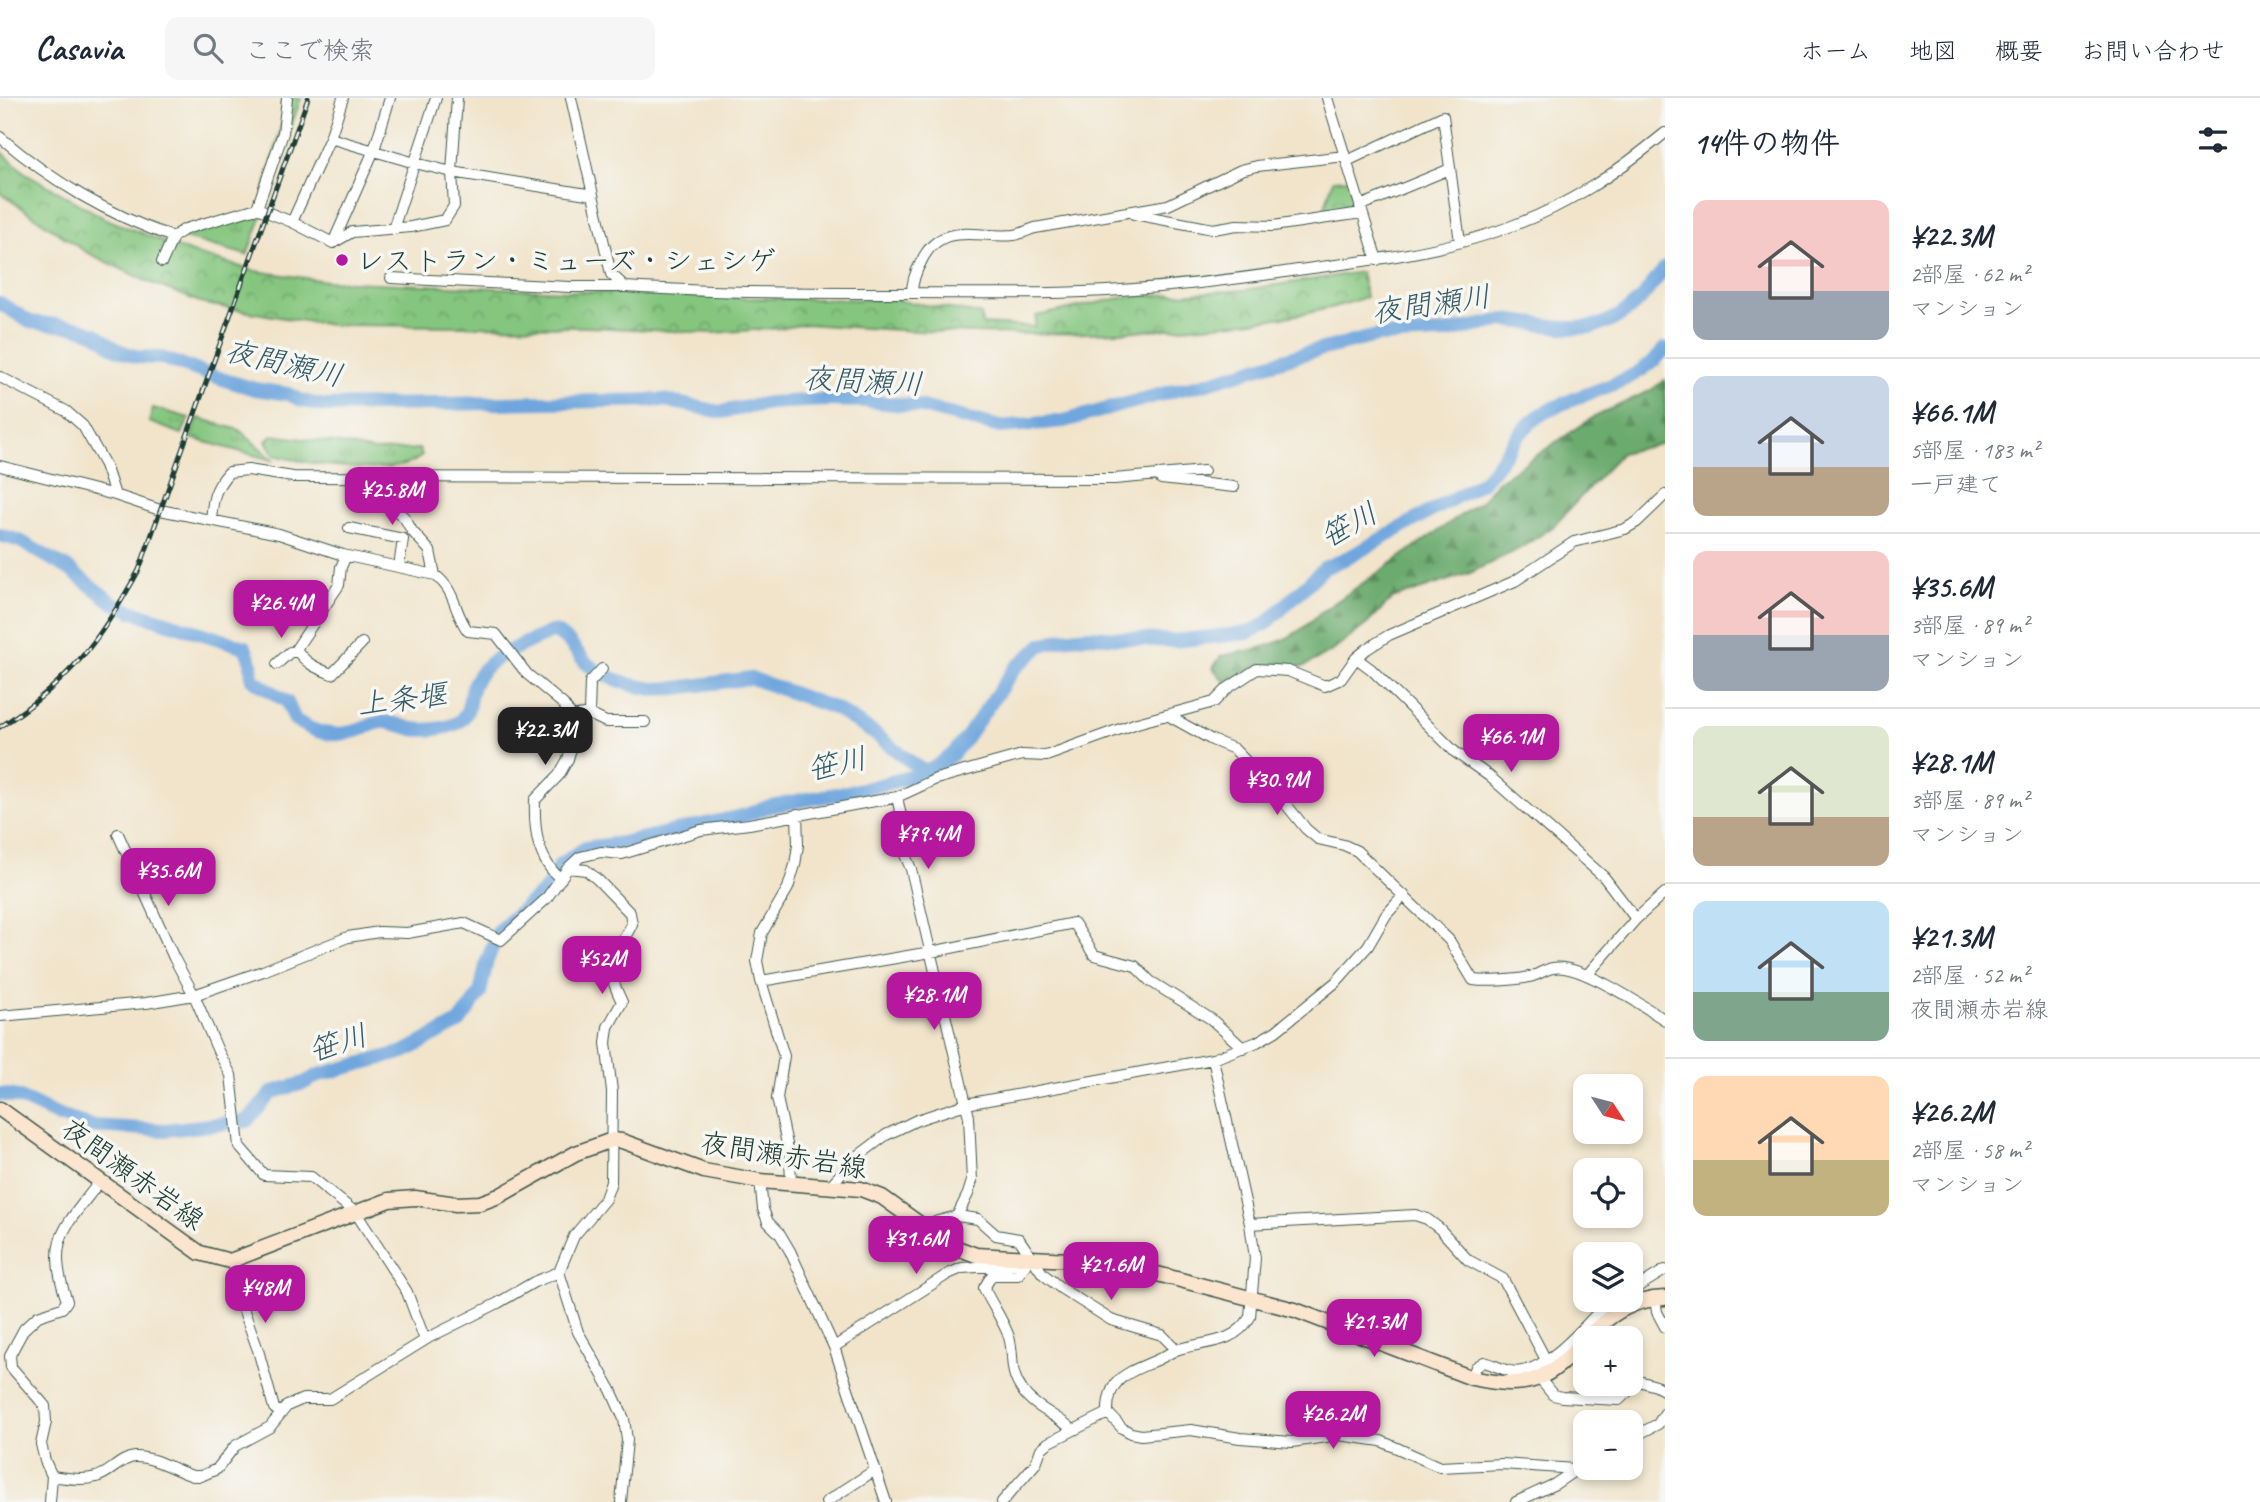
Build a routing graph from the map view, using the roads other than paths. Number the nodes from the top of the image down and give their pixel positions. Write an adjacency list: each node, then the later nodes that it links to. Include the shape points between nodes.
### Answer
1 (287, 98): 17 (street, via 283,133)
2 (343, 98): 10 (street)
3 (390, 98): 11 (street)
4 (436, 98): 13 (street)
5 (457, 98): 15 (street)
6 (571, 98): 16 (street)
7 (1327, 98): 12 (street)
8 (1665, 133): 23 (street, via 1624,167 1569,201 1510,227)
9 (0, 137): 22 (street, via 74,193)
10 (330, 138): 11 (street); 20 (street)
11 (374, 150): 13 (street); 24 (street)
12 (1346, 159): 14 (street, via 1443,116); 18 (street); 19 (street, via 1249,168 1168,205)
13 (415, 163): 15 (street); 21 (street)
14 (1451, 169): 18 (street); 23 (street)
15 (452, 172): 16 (street); 21 (street, via 454,206 445,219)
16 (593, 195): 28 (street, via 611,274)
17 (257, 208): 20 (street); 22 (street, via 185,229)
18 (1361, 210): 19 (street, via 1273,226 1213,229); 25 (street)
19 (1128, 213): 29 (street, via 1015,235 942,237 925,253)
20 (292, 222): 24 (street)
21 (393, 229): 24 (street, via 352,232)
22 (173, 237): 26 (street)
23 (1460, 242): 25 (street)
24 (333, 243)
25 (1377, 260): 29 (street, via 1120,290)
26 (162, 262)
27 (391, 278): 28 (street)
28 (625, 287): 29 (street)
29 (912, 293)
30 (0, 377): 36 (street, via 65,411 83,426 105,465)
31 (0, 466): 36 (street)
32 (1204, 471): 34 (street)
33 (367, 477): 34 (street); 38 (street, via 229,472 218,484); 42 (street, via 375,494 404,517 430,551)
34 (1150, 477): 35 (street)
35 (1234, 487)
36 (114, 495): 38 (street)
37 (1665, 495): 45 (street, via 1625,529 1574,542 1515,581 1389,635)
38 (211, 520): 40 (street, via 279,534)
39 (349, 528): 41 (street, via 403,539)
40 (346, 556): 41 (street); 44 (street, via 339,585 296,649)
41 (399, 567): 42 (street)
42 (435, 575): 50 (street, via 447,584 468,631 496,634 527,674)
43 (362, 643): 44 (street, via 332,674 311,667)
44 (298, 653): 46 (street, via 290,652)
45 (1356, 658): 49 (street, via 1341,679 1325,686 1288,671 1257,669 1214,702); 59 (street, via 1455,752 1604,877)
46 (277, 664)
47 (598, 673): 48 (street, via 590,682)
48 (589, 715): 50 (street); 51 (street, via 606,722)
49 (1167, 715): 52 (street, via 1045,755 1023,755 936,779); 58 (street, via 1234,749 1306,829 1318,839 1357,851)
50 (572, 717): 56 (street, via 574,738 568,759 535,800 540,849)
51 (645, 722)
52 (897, 797): 53 (street); 60 (street, via 900,843)
53 (797, 814): 55 (street, via 701,830 622,853 601,852 580,857); 62 (street, via 795,865 759,945)
54 (118, 834): 63 (street)
55 (568, 868): 56 (street); 70 (street, via 586,870 598,880 630,913 632,924 610,964 610,976 622,1002 608,1027 606,1043)
56 (557, 876): 63 (street, via 546,899 497,938 464,923 348,937)
57 (1665, 893): 59 (street)
58 (1404, 895): 61 (street, via 1449,940 1473,980 1522,979 1554,967); 66 (street, via 1336,982 1276,1031)
59 (1636, 919): 61 (street)
60 (931, 952): 62 (street); 66 (street, via 1074,923 1094,955 1135,966 1150,981 1211,1019); 68 (street)
61 (1587, 975): 65 (street)
62 (761, 981): 73 (street, via 784,1056 777,1098 790,1158)
63 (194, 995): 64 (street); 75 (street, via 231,1075 239,1146 264,1175 312,1177)
64 (0, 1016)
65 (1665, 1020)
66 (1243, 1048): 67 (street)
67 (1213, 1059): 68 (street); 77 (street)
68 (966, 1104): 74 (street, via 886,1135 854,1159); 76 (street, via 972,1181)
69 (0, 1108): 71 (main road, 夜間瀬赤岩線)
70 (612, 1140): 72 (main road, 夜間瀬赤岩線, via 704,1171); 75 (main road, via 576,1153 480,1203 389,1200); 82 (street, via 611,1182 605,1199 574,1236)
71 (100, 1181): 79 (main road, 夜間瀬赤岩線, via 200,1253); 105 (street, via 58,1242 67,1301 24,1329 10,1356 11,1367 45,1406 41,1444)
72 (760, 1181): 73 (main road, 夜間瀬赤岩線); 90 (street, via 768,1222 790,1251)
73 (790, 1182): 74 (main road, 夜間瀬赤岩線)
74 (829, 1187): 78 (main road, 夜間瀬赤岩線, via 861,1189 882,1197)
75 (356, 1213): 79 (main road); 89 (street, via 407,1292)
76 (957, 1216): 78 (street); 80 (street, via 978,1219 996,1235 1019,1239)
77 (1250, 1224): 85 (street, via 1255,1258); 93 (street, via 1415,1215 1427,1219 1468,1260 1503,1279)
78 (925, 1227): 80 (main road, 夜間瀬赤岩線, via 949,1245 976,1255)
79 (230, 1261): 97 (street, via 248,1286 244,1311 274,1408)
80 (1028, 1261): 85 (main road, 夜間瀬赤岩線, via 1089,1261); 90 (street, via 962,1268 948,1274); 91 (street, via 1091,1309 1162,1335); 100 (street, via 1018,1275 992,1275 984,1288 1009,1337 1012,1374 1021,1390)
81 (1665, 1270): 83 (street)
82 (559, 1272): 89 (street); 107 (street, via 578,1332 624,1419)
83 (1643, 1284)
84 (1662, 1296): 87 (main road, 夜間瀬赤岩線, via 1615,1312); 88 (street, via 1657,1312)
85 (1252, 1299): 91 (street, via 1250,1317 1232,1335); 94 (main road, 夜間瀬赤岩線, via 1295,1310)
86 (1598, 1312): 93 (street)
87 (1600, 1326)
88 (1665, 1327)
89 (425, 1340): 97 (street, via 330,1399 303,1399)
90 (834, 1347): 103 (street)
91 (1176, 1349): 98 (street, via 1123,1376 1111,1392)
92 (1573, 1353): 95 (main road, 夜間瀬赤岩線)
93 (1546, 1360): 94 (street, via 1524,1371 1483,1362)
94 (1472, 1378): 95 (main road, 夜間瀬赤岩線, via 1524,1383)
95 (1539, 1378): 96 (street, via 1553,1395 1562,1397 1619,1400 1639,1381)
96 (1665, 1391)
97 (281, 1413): 105 (street, via 270,1427 235,1446 217,1469 201,1476 134,1457 97,1477)
98 (1108, 1413): 100 (street); 102 (street, via 1122,1428 1141,1435 1191,1430 1292,1442 1339,1435 1381,1441 1440,1467)
99 (1665, 1413): 101 (street, via 1658,1424)
100 (1073, 1430): 110 (street, via 1041,1449)
101 (1643, 1432)
102 (1573, 1466)
103 (875, 1470): 108 (street); 109 (street)
104 (1573, 1472): 111 (street)
105 (52, 1476): 106 (street)
106 (50, 1502)
107 (621, 1502)
108 (826, 1502)
109 (886, 1502)
110 (1002, 1502)
111 (1516, 1502)

